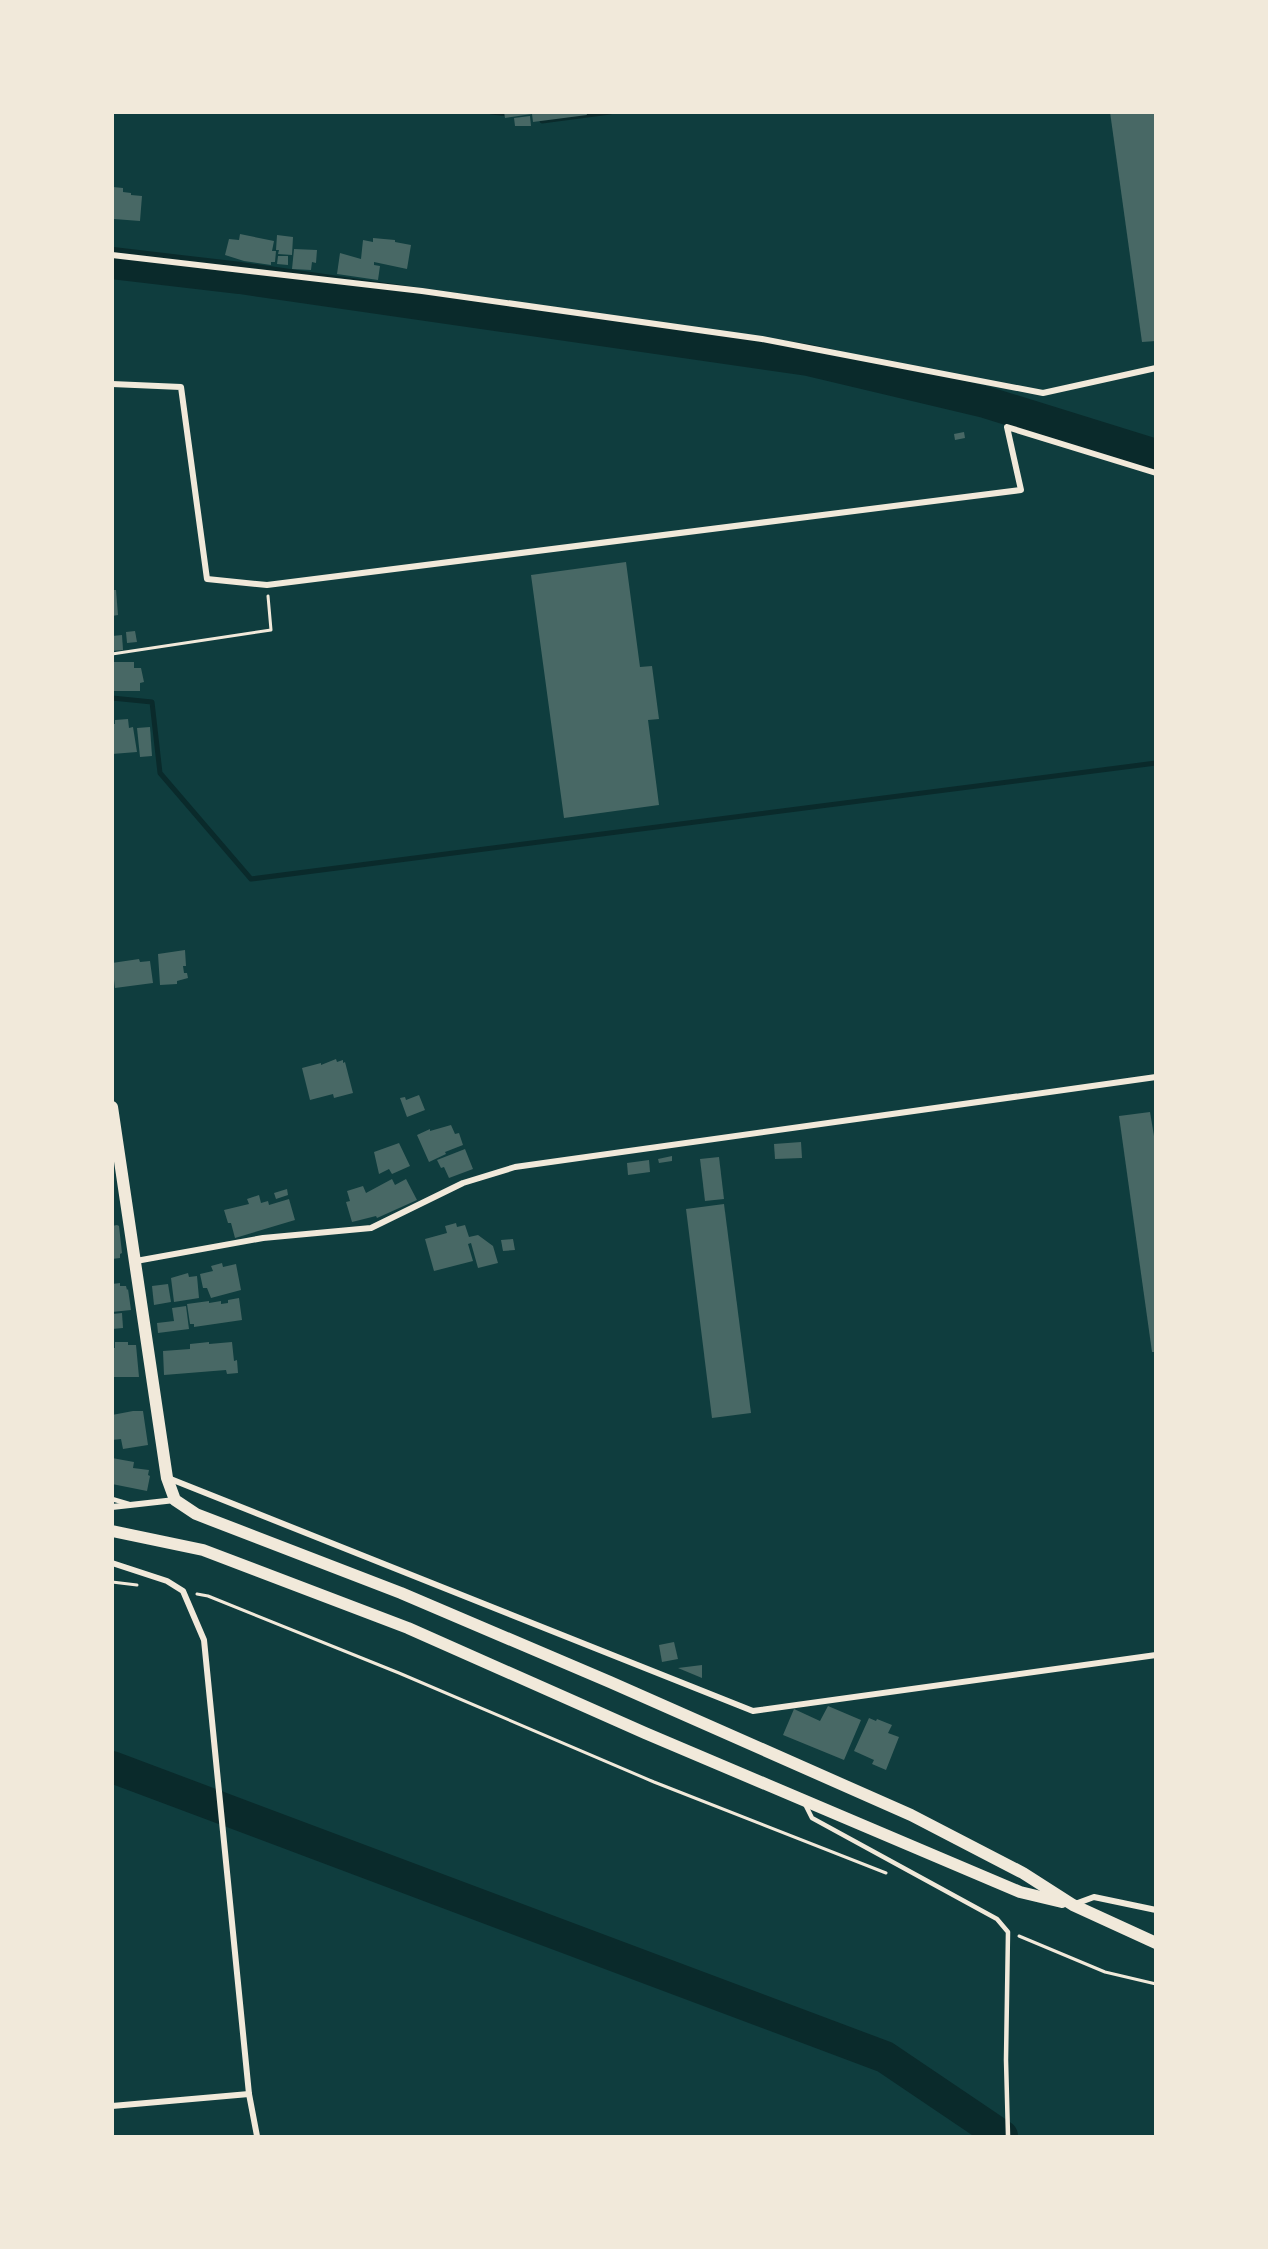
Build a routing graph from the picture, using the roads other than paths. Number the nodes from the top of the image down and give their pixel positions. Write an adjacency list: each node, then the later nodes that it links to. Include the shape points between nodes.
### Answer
1 (112, 255): 2 (street, via 422,291 762,339 1043,393)
2 (1155, 368)
3 (112, 384): 4 (street, via 182,387 207,579 267,585 1021,490 1007,427)
4 (1155, 473)
5 (1155, 1077): 7 (street, via 515,1167 463,1183 372,1228 263,1238)
6 (112, 1107): 7 (main road)
7 (136, 1261): 8 (main road)
8 (168, 1478): 10 (main road); 15 (street, via 753,1711)
9 (112, 1499): 11 (lane)
10 (175, 1500): 11 (street); 17 (main road, via 196,1514 401,1593 911,1815 1023,1872)
11 (132, 1505): 12 (street)
12 (112, 1507)
13 (112, 1531): 16 (main road, via 203,1550 408,1628)
14 (112, 1563): 20 (street, via 167,1581 183,1591 204,1640)
15 (1155, 1655)
16 (802, 1799): 17 (main road, via 1020,1892); 23 (lane, via 812,1818 997,1919 1008,1932)
17 (1073, 1905): 18 (street, via 1094,1897); 19 (main road)
18 (1155, 1911)
19 (1155, 1943)
20 (249, 2094): 21 (street); 22 (street)
21 (112, 2106)
22 (257, 2136)
23 (1008, 2136)

